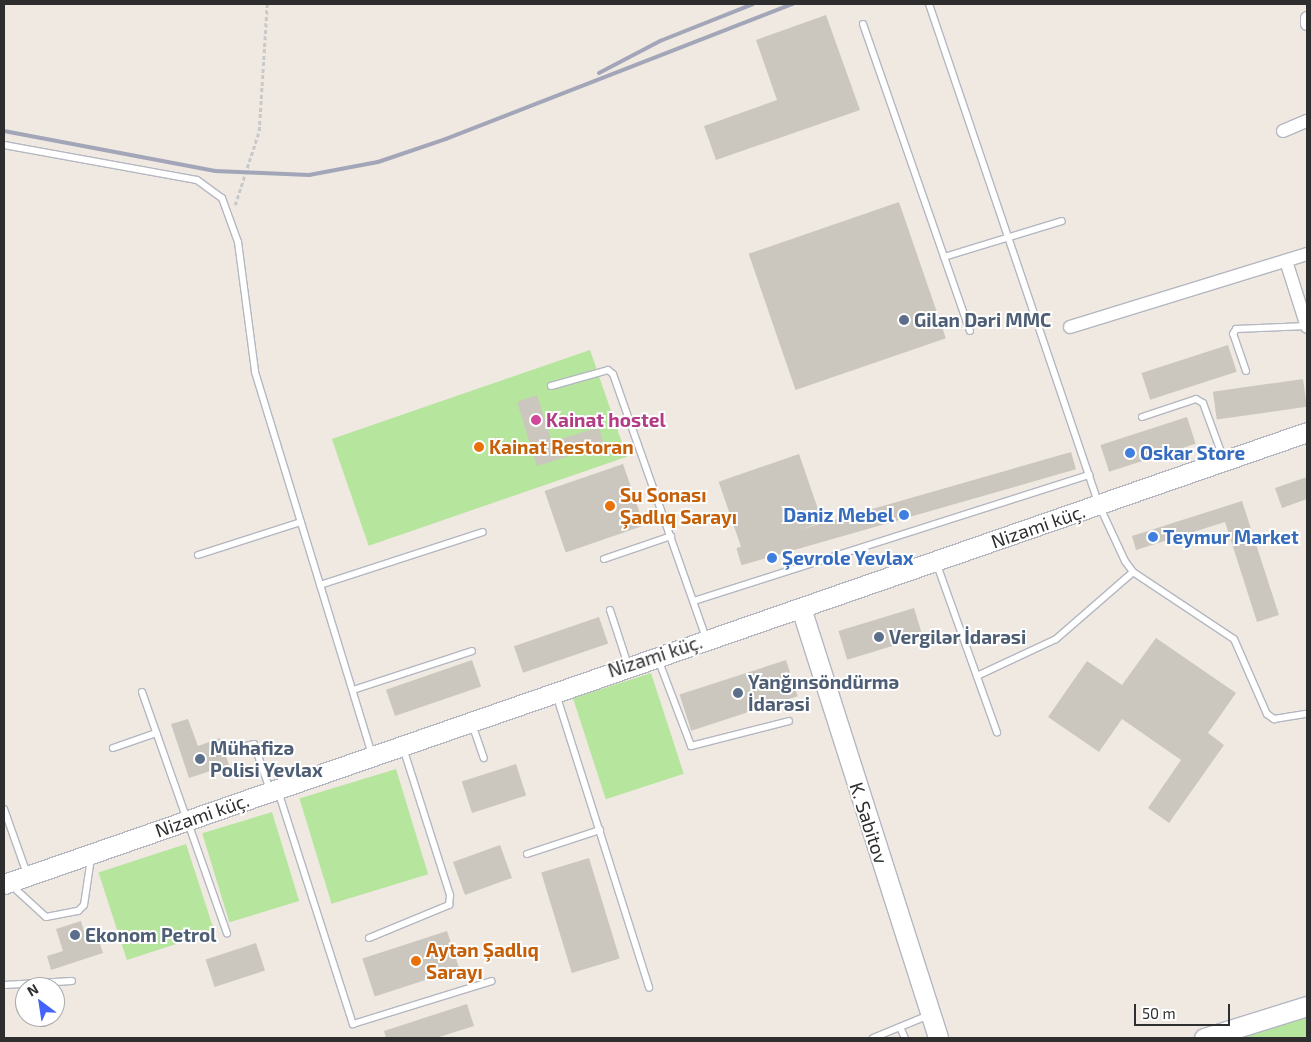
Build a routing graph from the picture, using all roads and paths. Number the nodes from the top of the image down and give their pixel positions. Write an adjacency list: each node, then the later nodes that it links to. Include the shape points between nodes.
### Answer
1 (267, 4): 9 (path, via 259,131)
2 (928, 4): 11 (lane)
3 (1307, 18): 5 (street)
4 (863, 24): 13 (lane)
5 (1307, 24)
6 (1307, 121): 7 (street)
7 (1283, 131)
8 (4, 145): 9 (lane, via 197,180 222,198)
9 (232, 216): 25 (lane, via 255,372)
10 (1062, 222): 11 (lane)
11 (1008, 236): 13 (lane); 23 (lane)
12 (1307, 254): 14 (street)
13 (944, 256): 17 (lane)
14 (1286, 261): 15 (street); 16 (street)
15 (1307, 326): 18 (lane, via 1236,329 1233,334)
16 (1070, 327)
17 (970, 331)
18 (1246, 371)
19 (551, 386): 27 (lane, via 608,370 613,374)
20 (1142, 417): 22 (lane, via 1196,399 1204,403)
21 (1307, 432): 22 (main road, Nizami küç.)
22 (1224, 461): 24 (main road, Nizami küç.)
23 (1089, 475): 24 (lane); 33 (lane)
24 (1099, 505): 30 (main road, Nizami küç.); 31 (lane)
25 (301, 522): 28 (lane); 32 (lane)
26 (484, 532): 32 (lane)
27 (671, 536): 29 (lane); 33 (lane)
28 (198, 555)
29 (604, 559)
30 (936, 561): 34 (main road, Nizami küç.); 40 (lane)
31 (1133, 572): 40 (lane, via 1056,639); 44 (lane, via 1234,639 1267,714 1274,719)
32 (320, 585): 41 (lane)
33 (694, 601): 36 (lane)
34 (801, 608): 36 (main road, Nizami küç.); 69 (main road, K. Sabitov)
35 (610, 610): 39 (lane)
36 (707, 639): 38 (main road, Nizami küç.)
37 (472, 651): 41 (lane)
38 (657, 656): 39 (main road, Nizami küç.); 46 (lane, via 690,746)
39 (628, 665): 42 (main road, Nizami küç.)
40 (977, 676): 48 (lane)
41 (353, 690): 52 (lane)
42 (554, 690): 45 (main road, Nizami küç.); 57 (lane)
43 (142, 692): 47 (lane)
44 (1307, 714)
45 (470, 721): 49 (main road, Nizami küç.); 53 (lane)
46 (789, 721)
47 (156, 732): 50 (lane); 56 (lane)
48 (997, 732)
49 (402, 745): 52 (main road, Nizami küç.); 63 (lane, via 450,895 449,905)
50 (114, 748)
51 (228, 751): 54 (lane, via 254,744)
52 (372, 756): 54 (main road, Nizami küç.)
53 (484, 758)
54 (274, 790): 56 (main road, Nizami küç.); 65 (lane, via 352,1024)
55 (4, 809): 60 (lane)
56 (187, 820): 58 (main road, Nizami küç.); 62 (lane)
57 (600, 830): 59 (lane); 67 (lane)
58 (92, 853): 60 (main road, Nizami küç.); 61 (lane, via 84,905 78,911 46,917)
59 (527, 854)
60 (27, 876): 61 (main road, Nizami küç.)
61 (6, 883)
62 (227, 933)
63 (369, 938)
64 (72, 981): 66 (lane)
65 (492, 981)
66 (4, 985)
67 (649, 988)
68 (1307, 1006): 74 (main road)
69 (930, 1015): 70 (lane); 73 (main road, K. Sabitov)
70 (900, 1027): 71 (lane); 72 (lane)
71 (873, 1038)
72 (904, 1038)
73 (938, 1038)
74 (1204, 1038)

